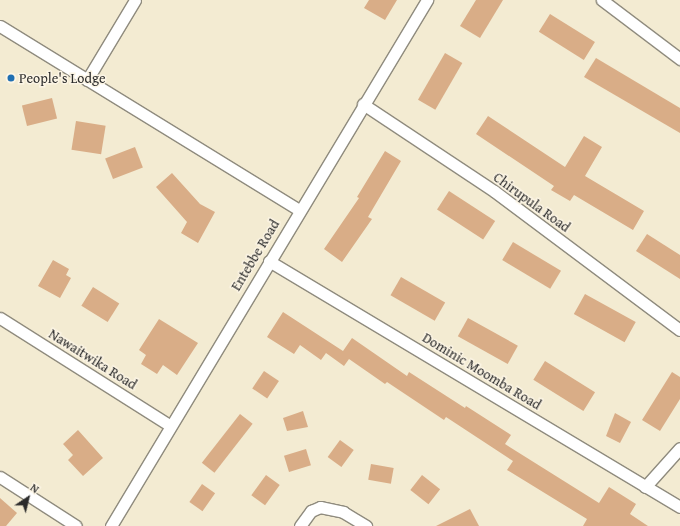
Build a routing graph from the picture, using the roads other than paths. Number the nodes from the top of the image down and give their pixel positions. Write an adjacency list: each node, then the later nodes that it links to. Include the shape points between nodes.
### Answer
1 (135, 0): 6 (street)
2 (427, 0): 7 (street, Entebbe Road)
3 (602, 0): 5 (street)
4 (0, 26): 6 (street)
5 (680, 59)
6 (87, 80): 8 (street)
7 (363, 104): 8 (street, Entebbe Road); 11 (street, Chirupula Road, via 494,191)
8 (299, 210): 9 (street, Entebbe Road)
9 (268, 261): 12 (street, Entebbe Road); 15 (street, Dominic Moomba Road)
10 (0, 318): 12 (street, Nawaitwika Road)
11 (680, 330)
12 (169, 425): 18 (street, Entebbe Road)
13 (680, 448): 15 (street)
14 (0, 477): 17 (street)
15 (645, 486): 16 (street, Dominic Moomba Road)
16 (680, 508)
17 (76, 526)
18 (111, 526)
19 (300, 526): 20 (street, via 311,511 320,507 343,512)
20 (366, 526)

